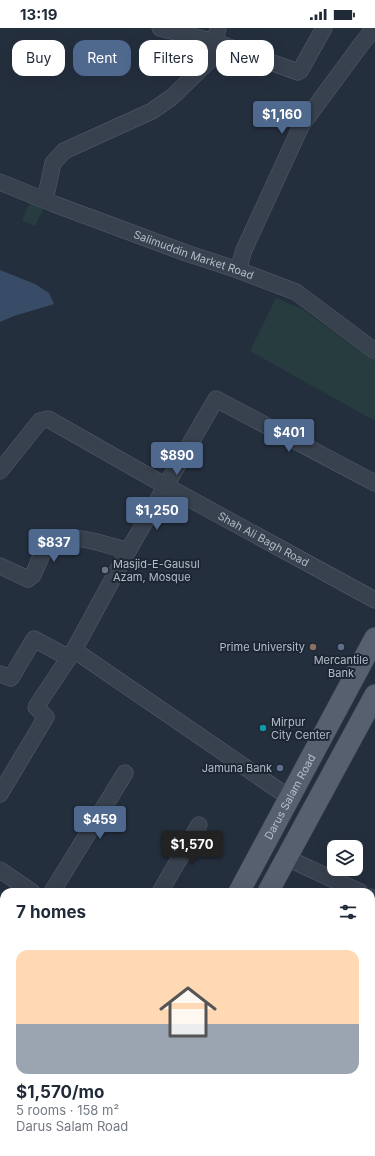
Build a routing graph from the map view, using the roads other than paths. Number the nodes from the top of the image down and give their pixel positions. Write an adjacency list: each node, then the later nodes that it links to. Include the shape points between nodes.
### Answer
1 (160, 28): 4 (street)
2 (324, 28): 4 (street, via 299,72)
3 (374, 28): 7 (street, via 301,126 244,250)
4 (216, 35): 6 (street, via 209,61 172,98 152,111 64,151 53,163)
5 (0, 182): 6 (street, Salimuddin Market Road)
6 (45, 200): 7 (street, Salimuddin Market Road)
7 (238, 270): 8 (street, Salimuddin Market Road, via 296,292)
8 (375, 351)
9 (0, 471): 11 (street, Shah Ali Bagh Road, via 40,421 48,419)
10 (375, 483): 11 (street, via 216,399)
11 (166, 486): 12 (street); 14 (street, Shah Ali Bagh Road)
12 (128, 551): 13 (street, via 87,539 55,540 47,543 33,575 28,579); 16 (street)
13 (0, 566)
14 (375, 600)
15 (375, 638): 21 (main road, Darus Salam Road)
16 (72, 654): 17 (street, via 34,639 11,678); 20 (street, via 36,707 46,717); 21 (street)
17 (0, 674)
18 (375, 694): 23 (main road)
19 (125, 773): 26 (street)
20 (0, 794)
21 (290, 798): 28 (main road, Darus Salam Road)
22 (199, 824): 27 (street)
23 (287, 858): 29 (main road); 30 (street)
24 (0, 870): 25 (street)
25 (26, 888)
26 (54, 888)
27 (162, 888)
28 (242, 888)
29 (270, 888)
30 (351, 888)

